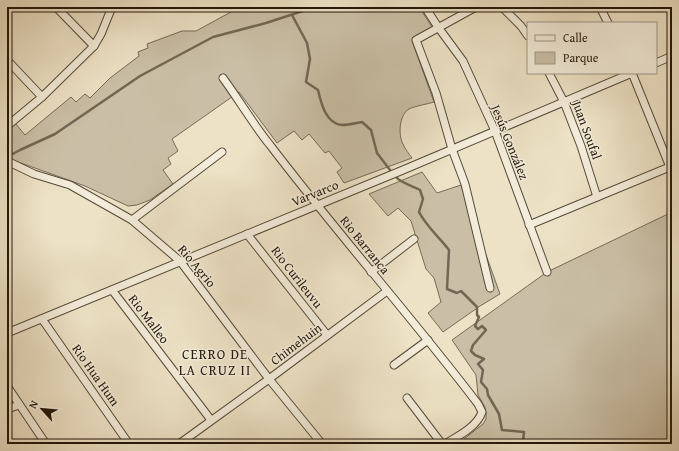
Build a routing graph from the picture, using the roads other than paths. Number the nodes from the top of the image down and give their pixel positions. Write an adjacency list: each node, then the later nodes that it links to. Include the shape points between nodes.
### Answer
1 (56, 7): 10 (street)
2 (112, 7): 10 (street)
3 (426, 7): 8 (street, Jesús González)
4 (476, 7): 8 (street)
5 (502, 7): 9 (street)
6 (600, 7): 7 (street)
7 (608, 22)
8 (438, 27): 21 (street, Jesús González, via 463,61); 22 (street, via 416,40 436,93)
9 (527, 35)
10 (94, 46): 18 (street)
11 (672, 56): 13 (street)
12 (7, 60): 18 (street)
13 (657, 63)
14 (550, 74): 19 (street, Juan Soufal)
15 (630, 74): 19 (street, Varvarco)
16 (632, 74): 25 (street)
17 (223, 78): 27 (street, Rio Barranca, via 268,144)
18 (42, 97): 20 (street)
19 (564, 102): 21 (street, Varvarco); 26 (street, Juan Soufal)
20 (7, 126)
21 (495, 131): 22 (street, Varvarco); 29 (street, Jesús González)
22 (452, 149): 27 (street, Varvarco); 35 (street, via 465,184)
23 (222, 152): 28 (street)
24 (7, 161): 28 (street, Rio Agrio, via 34,174 70,185)
25 (671, 166): 26 (street)
26 (597, 197): 29 (street)
27 (317, 205): 30 (street, Varvarco); 33 (street, Rio Barranca)
28 (132, 220): 32 (street, Rio Agrio)
29 (529, 225): 34 (street, Jesús González)
30 (247, 234): 32 (street, Varvarco); 40 (street, Rio Curileuvu)
31 (414, 240): 33 (street)
32 (180, 261): 36 (street, Varvarco); 43 (street, Rio Agrio)
33 (372, 272): 37 (street, Rio Barranca)
34 (547, 272)
35 (490, 288)
36 (112, 290): 38 (street, Varvarco); 48 (street, Rio Malleo)
37 (387, 290): 40 (street, Chimehuin); 41 (street, Rio Barranca)
38 (42, 319): 39 (street, Varvarco); 50 (street, Rio Hua Hum)
39 (7, 334)
40 (328, 335): 43 (street, Chimehuin)
41 (428, 340): 42 (street); 53 (street, Rio Barranca, via 482,412 480,420 474,425)
42 (394, 365)
43 (269, 379): 48 (street, Chimehuin); 52 (street, Rio Agrio)
44 (7, 386): 46 (street)
45 (407, 398): 53 (street)
46 (19, 405): 47 (street); 49 (street)
47 (7, 409)
48 (211, 420): 51 (street, Chimehuin)
49 (46, 444)
50 (129, 444)
51 (179, 444)
52 (322, 444)
53 (443, 444)

